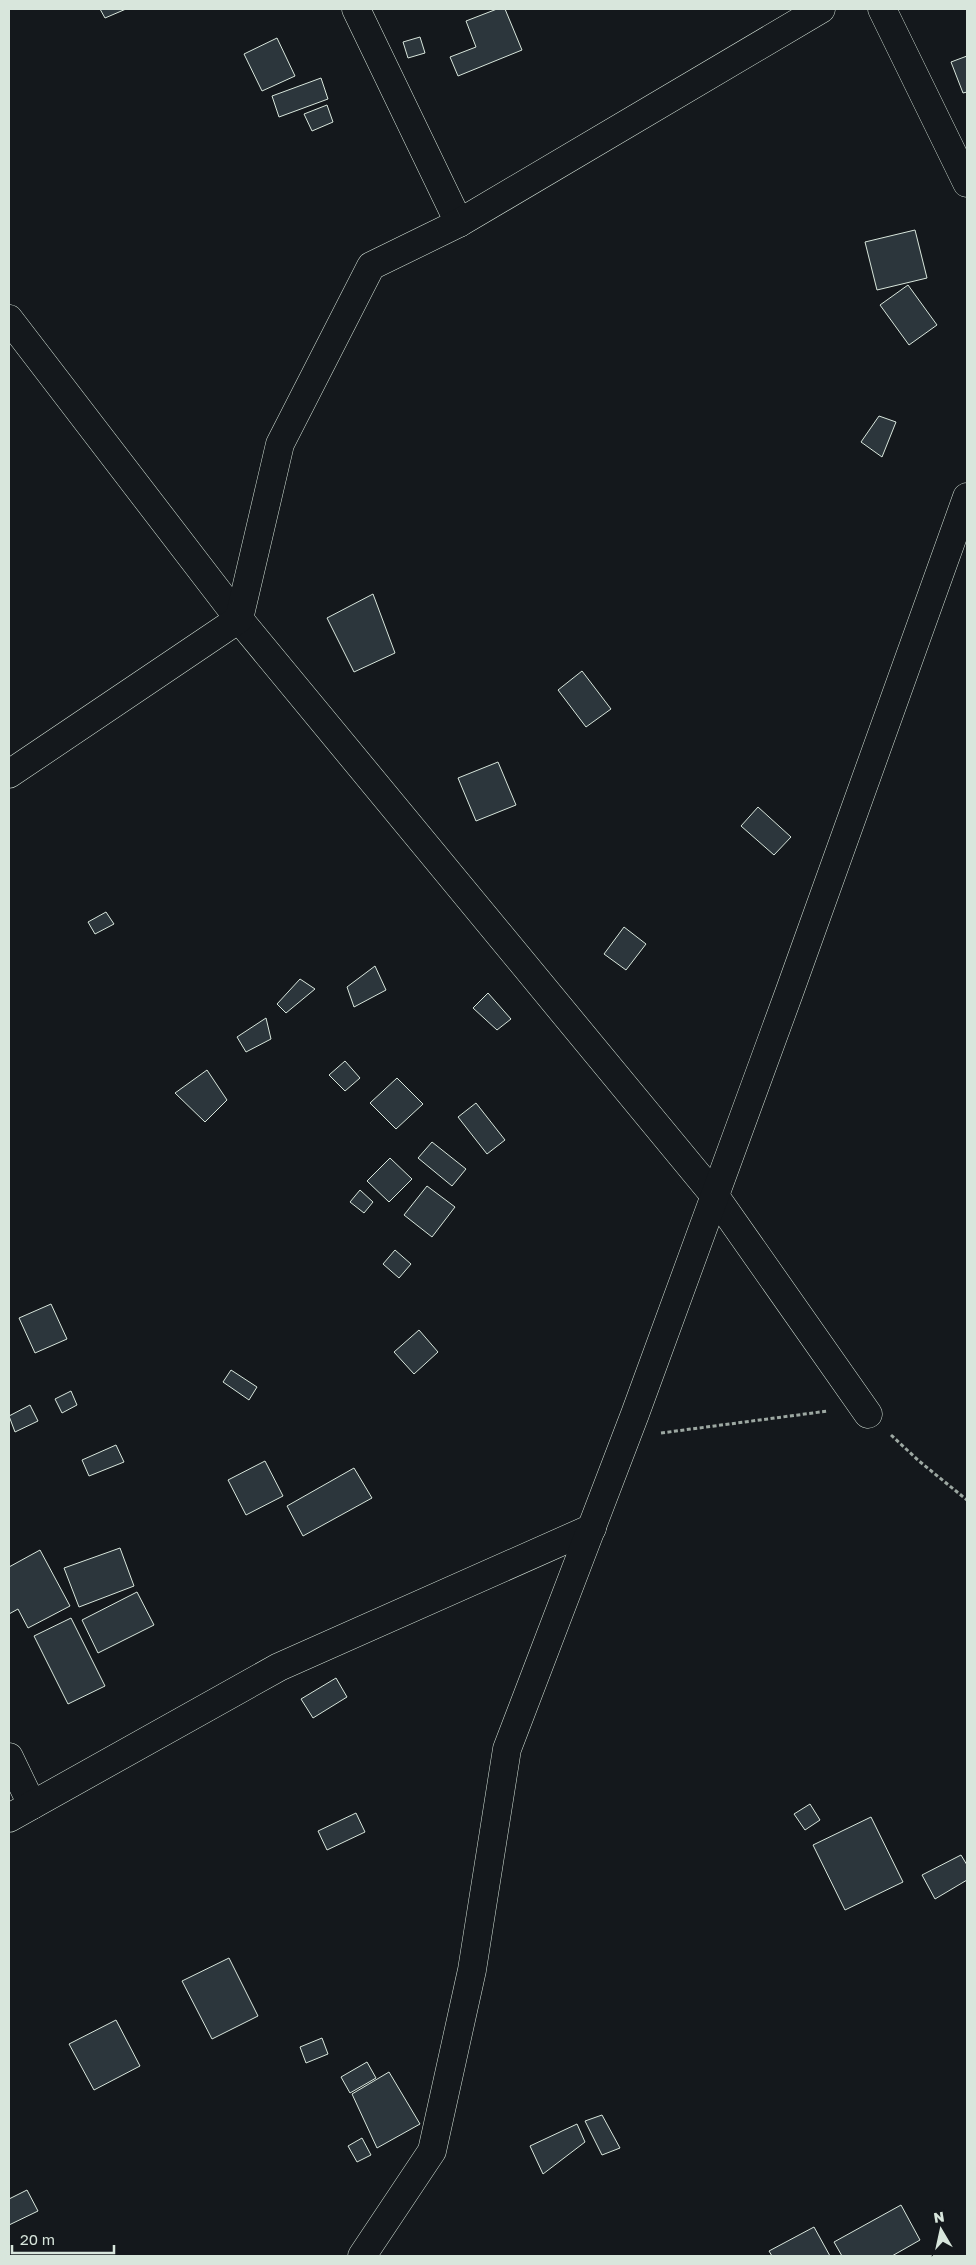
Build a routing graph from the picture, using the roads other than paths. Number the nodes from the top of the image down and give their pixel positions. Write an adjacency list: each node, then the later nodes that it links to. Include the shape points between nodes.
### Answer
1 (356, 9): 5 (street)
2 (821, 9): 5 (street)
3 (882, 9): 4 (street)
4 (967, 183)
5 (459, 223): 8 (street, via 372,266 280,444)
6 (9, 319): 8 (street)
7 (967, 497): 10 (street)
8 (239, 618): 9 (street); 10 (street)
9 (9, 774)
10 (715, 1196): 11 (street); 12 (street)
11 (868, 1414)
12 (592, 1528): 14 (street, via 279,1667); 16 (street, via 507,1749 472,1970 432,2151)
13 (9, 1757): 14 (street)
14 (32, 1805): 15 (street)
15 (9, 1818)
16 (362, 2256)

